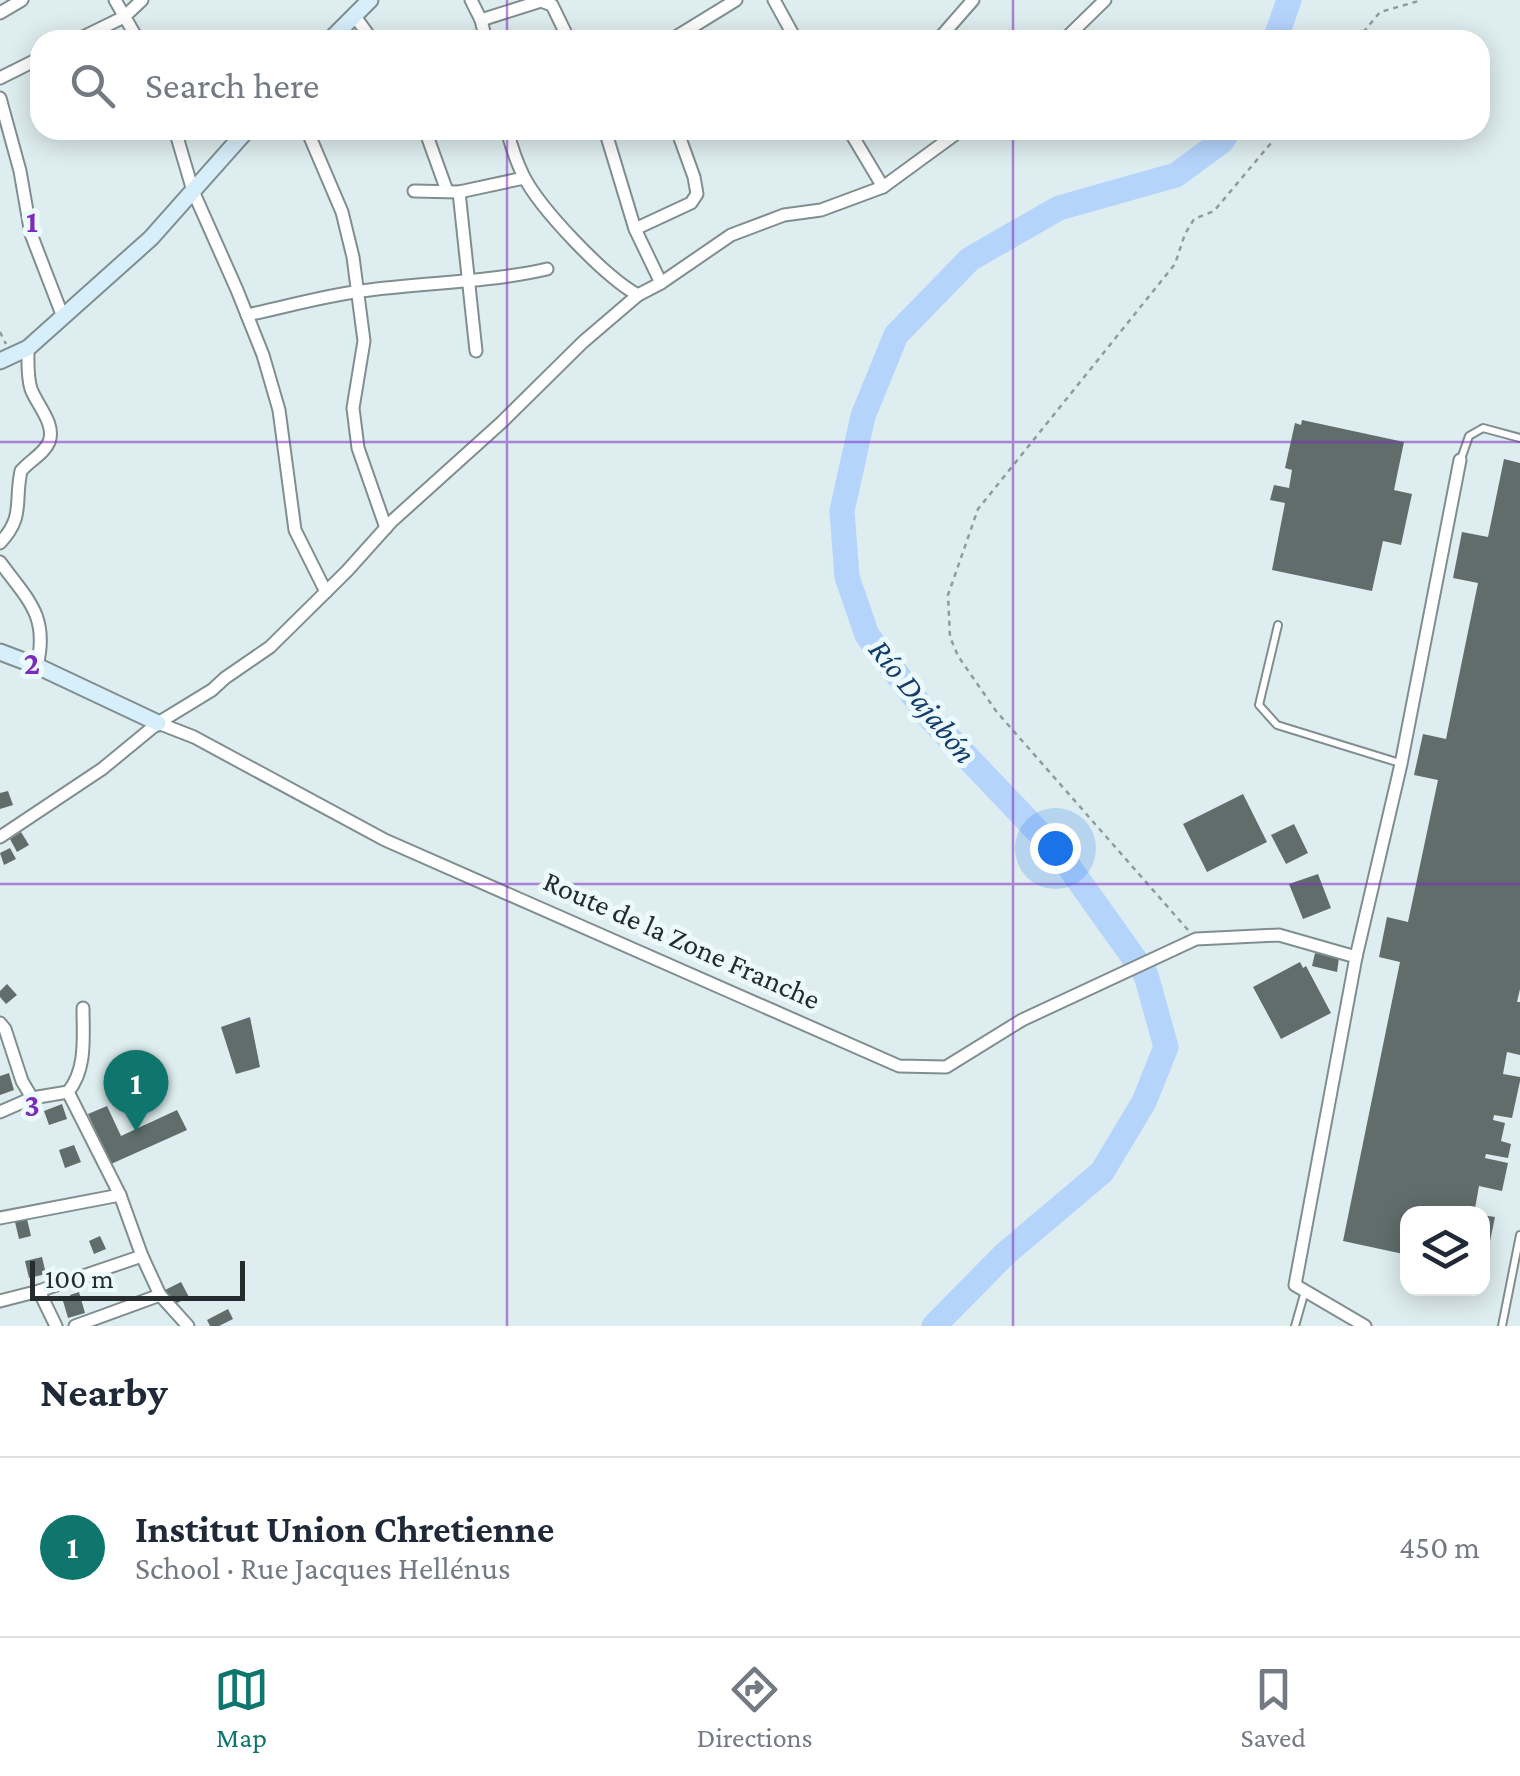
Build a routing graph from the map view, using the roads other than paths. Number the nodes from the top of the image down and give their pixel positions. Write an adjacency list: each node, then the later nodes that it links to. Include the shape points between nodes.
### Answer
1 (22, 0): 10 (street)
2 (116, 0): 11 (street)
3 (142, 0): 11 (street)
4 (370, 0): 12 (street)
5 (471, 0): 13 (street)
6 (736, 0): 20 (street)
7 (774, 0): 21 (street)
8 (973, 0): 22 (street)
9 (1105, 0): 23 (street)
10 (0, 12)
11 (124, 16): 14 (street); 15 (street)
12 (354, 16): 16 (street); 17 (street)
13 (481, 20): 18 (street); 19 (street, via 541,1 552,4)
14 (97, 30)
15 (132, 30)
16 (340, 30)
17 (364, 30)
18 (484, 30)
19 (564, 30)
20 (687, 30)
21 (790, 30)
22 (947, 30)
23 (1074, 30)
24 (30, 63): 25 (street)
25 (0, 78)
26 (0, 98): 48 (street, via 31,234)
27 (180, 140): 38 (street)
28 (238, 140): 38 (street)
29 (311, 140): 45 (street, via 342,212)
30 (430, 140): 40 (street)
31 (511, 140): 36 (street)
32 (608, 140): 41 (street)
33 (681, 140): 41 (street, via 697,194)
34 (855, 140): 37 (street)
35 (948, 140): 37 (street)
36 (524, 178): 40 (street); 46 (street, via 561,227 620,286)
37 (883, 188): 44 (street, via 731,235)
38 (192, 191): 47 (street); 48 (street)
39 (414, 191): 40 (street)
40 (453, 191): 43 (street)
41 (634, 229): 44 (street)
42 (547, 269): 43 (street)
43 (467, 280): 45 (street); 50 (street)
44 (661, 282): 46 (street)
45 (358, 291): 47 (street); 54 (street, via 364,341 353,408 358,448)
46 (638, 295): 54 (street)
47 (247, 315): 57 (street, via 280,410 296,530)
48 (63, 317): 49 (street)
49 (28, 348): 51 (street); 55 (street, via 32,392 51,435 21,472 17,518)
50 (476, 351)
51 (0, 361)
52 (1520, 438): 53 (lane, via 1483,428 1469,436)
53 (1460, 460): 62 (street)
54 (386, 528): 57 (street)
55 (0, 544)
56 (0, 562): 60 (street, via 40,624)
57 (326, 592): 61 (street, via 270,648)
58 (1278, 625): 62 (lane, via 1259,705 1277,725)
59 (0, 652): 60 (street, Route de la Zone Franche)
60 (37, 666): 61 (street, Route de la Zone Franche)
61 (158, 723): 63 (street); 64 (street, Route de la Zone Franche, via 385,840 899,1066 946,1068 1058,1001 1190,941 1279,935)
62 (1401, 764): 64 (street)
63 (0, 837)
64 (1356, 957): 75 (street, via 1295,1285)
65 (83, 1008): 67 (street, via 80,1068)
66 (0, 1024): 68 (street)
67 (68, 1092): 68 (street); 70 (street)
68 (32, 1098): 69 (street)
69 (0, 1112)
70 (120, 1195): 71 (street); 73 (street)
71 (0, 1218)
72 (1520, 1235): 83 (lane)
73 (142, 1256): 74 (street); 76 (street)
74 (39, 1291): 77 (street); 79 (street)
75 (1306, 1291): 81 (lane); 82 (street)
76 (160, 1295): 78 (street); 80 (street)
77 (0, 1301)
78 (183, 1325)
79 (56, 1326)
80 (76, 1326)
81 (1295, 1326)
82 (1366, 1326)
83 (1502, 1326)

